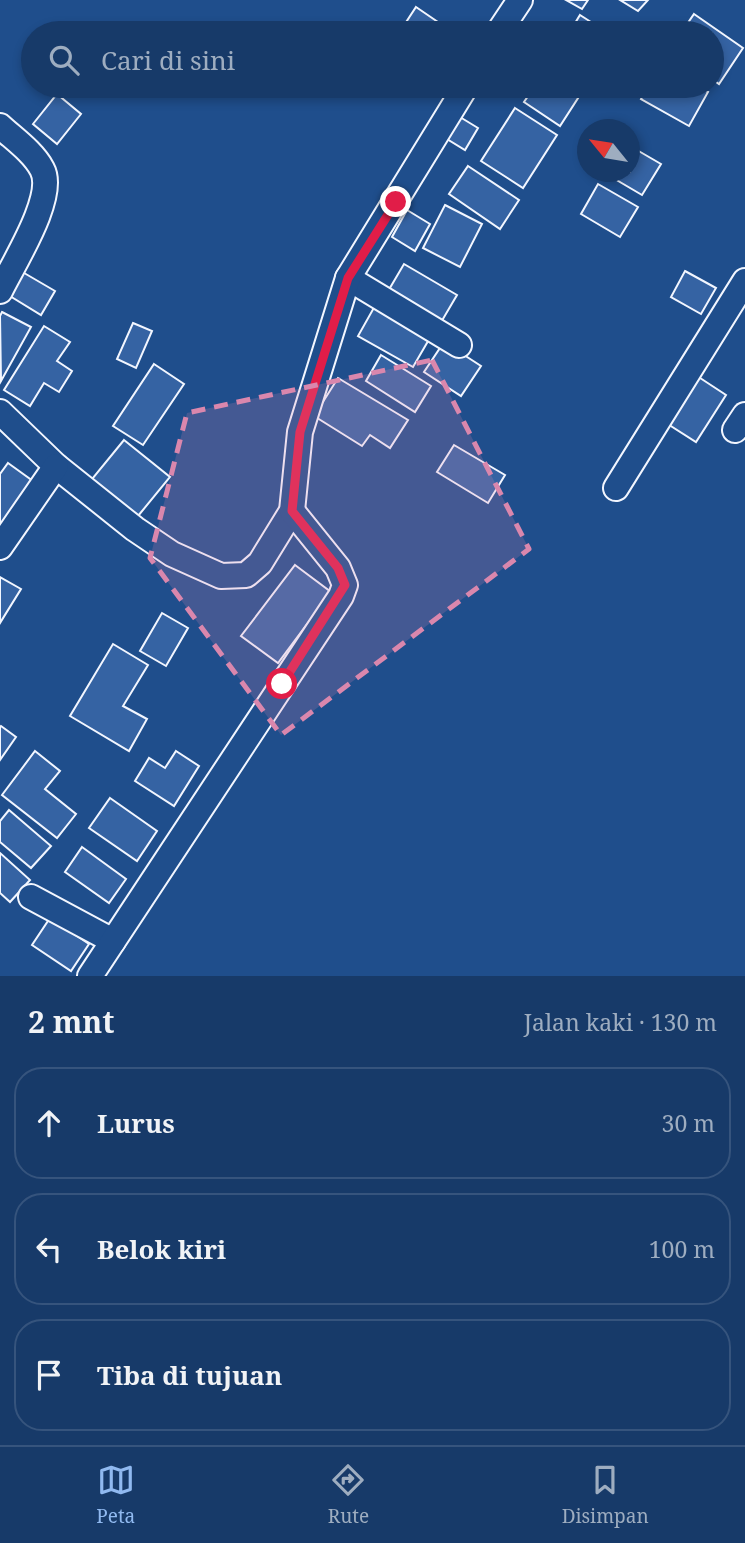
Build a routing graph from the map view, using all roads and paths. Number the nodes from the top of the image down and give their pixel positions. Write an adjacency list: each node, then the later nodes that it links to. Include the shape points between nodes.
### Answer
1 (520, 0): 2 (street)
2 (506, 21)
3 (459, 98): 5 (street)
4 (0, 126): 7 (street, via 37,160 47,180 47,191)
5 (348, 278): 8 (street); 12 (street, via 300,432)
6 (745, 281): 11 (street)
7 (0, 291)
8 (459, 345)
9 (0, 412): 10 (street)
10 (56, 466): 12 (street, via 153,542 221,576 246,575 260,564); 13 (street)
11 (616, 488)
12 (292, 511): 15 (street, via 338,568 345,585 341,596)
13 (0, 547)
14 (31, 897): 15 (street)
15 (113, 941): 16 (street)
16 (90, 976)

